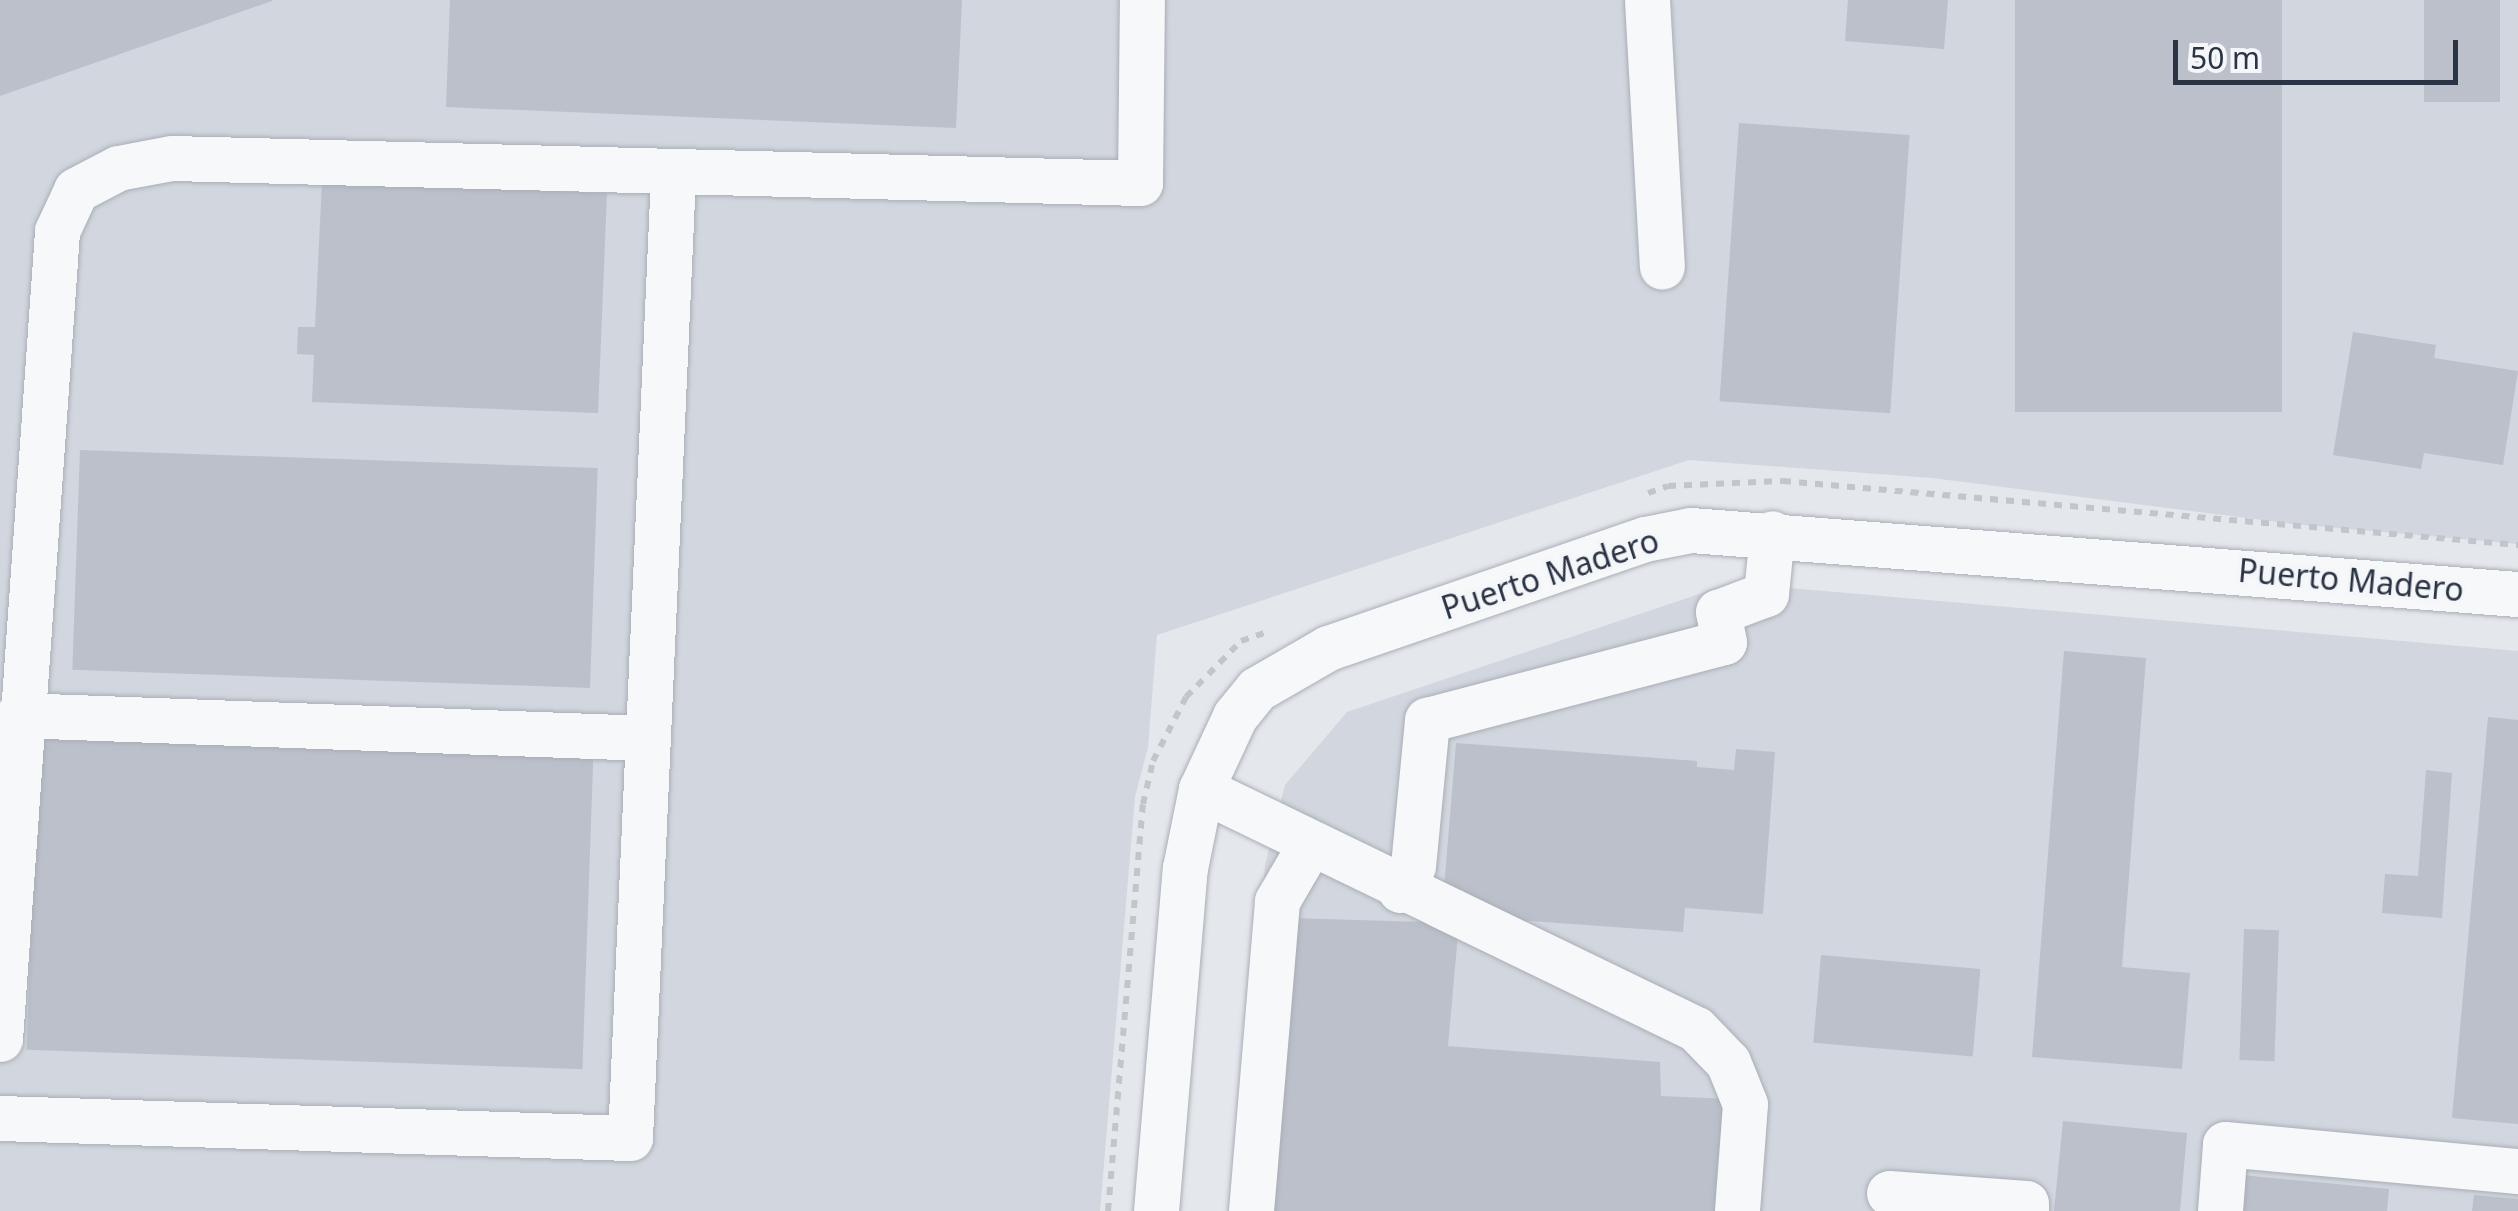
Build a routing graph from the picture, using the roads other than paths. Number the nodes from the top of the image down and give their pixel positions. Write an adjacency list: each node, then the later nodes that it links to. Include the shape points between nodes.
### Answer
1 (1142, 0): 3 (street, via 1140,183)
2 (1647, 0): 4 (street)
3 (672, 175): 7 (street, via 172,158 118,168 76,190 57,231); 8 (street)
4 (1662, 267)
5 (1772, 533): 6 (street, Puerto Madero); 9 (street, Puerto Madero, via 1691,530 1646,539 1328,648 1257,689 1226,732); 11 (street, via 1766,594 1718,612 1724,642 1427,720 1413,866)
6 (2518, 594)
7 (18, 714): 8 (street); 12 (street)
8 (647, 738): 13 (street, via 630,1138)
9 (1201, 789): 10 (street); 16 (street, Puerto Madero, via 1188,841)
10 (1309, 846): 11 (street); 17 (street, via 1278,901)
11 (1400, 890): 18 (street, via 1714,1044 1745,1104)
12 (0, 1039)
13 (0, 1118)
14 (2518, 1171): 20 (street, via 2226,1144)
15 (1889, 1193): 19 (street, via 2026,1203)
16 (1156, 1211)
17 (1252, 1211)
18 (1738, 1211)
19 (2026, 1211)
20 (2220, 1211)

